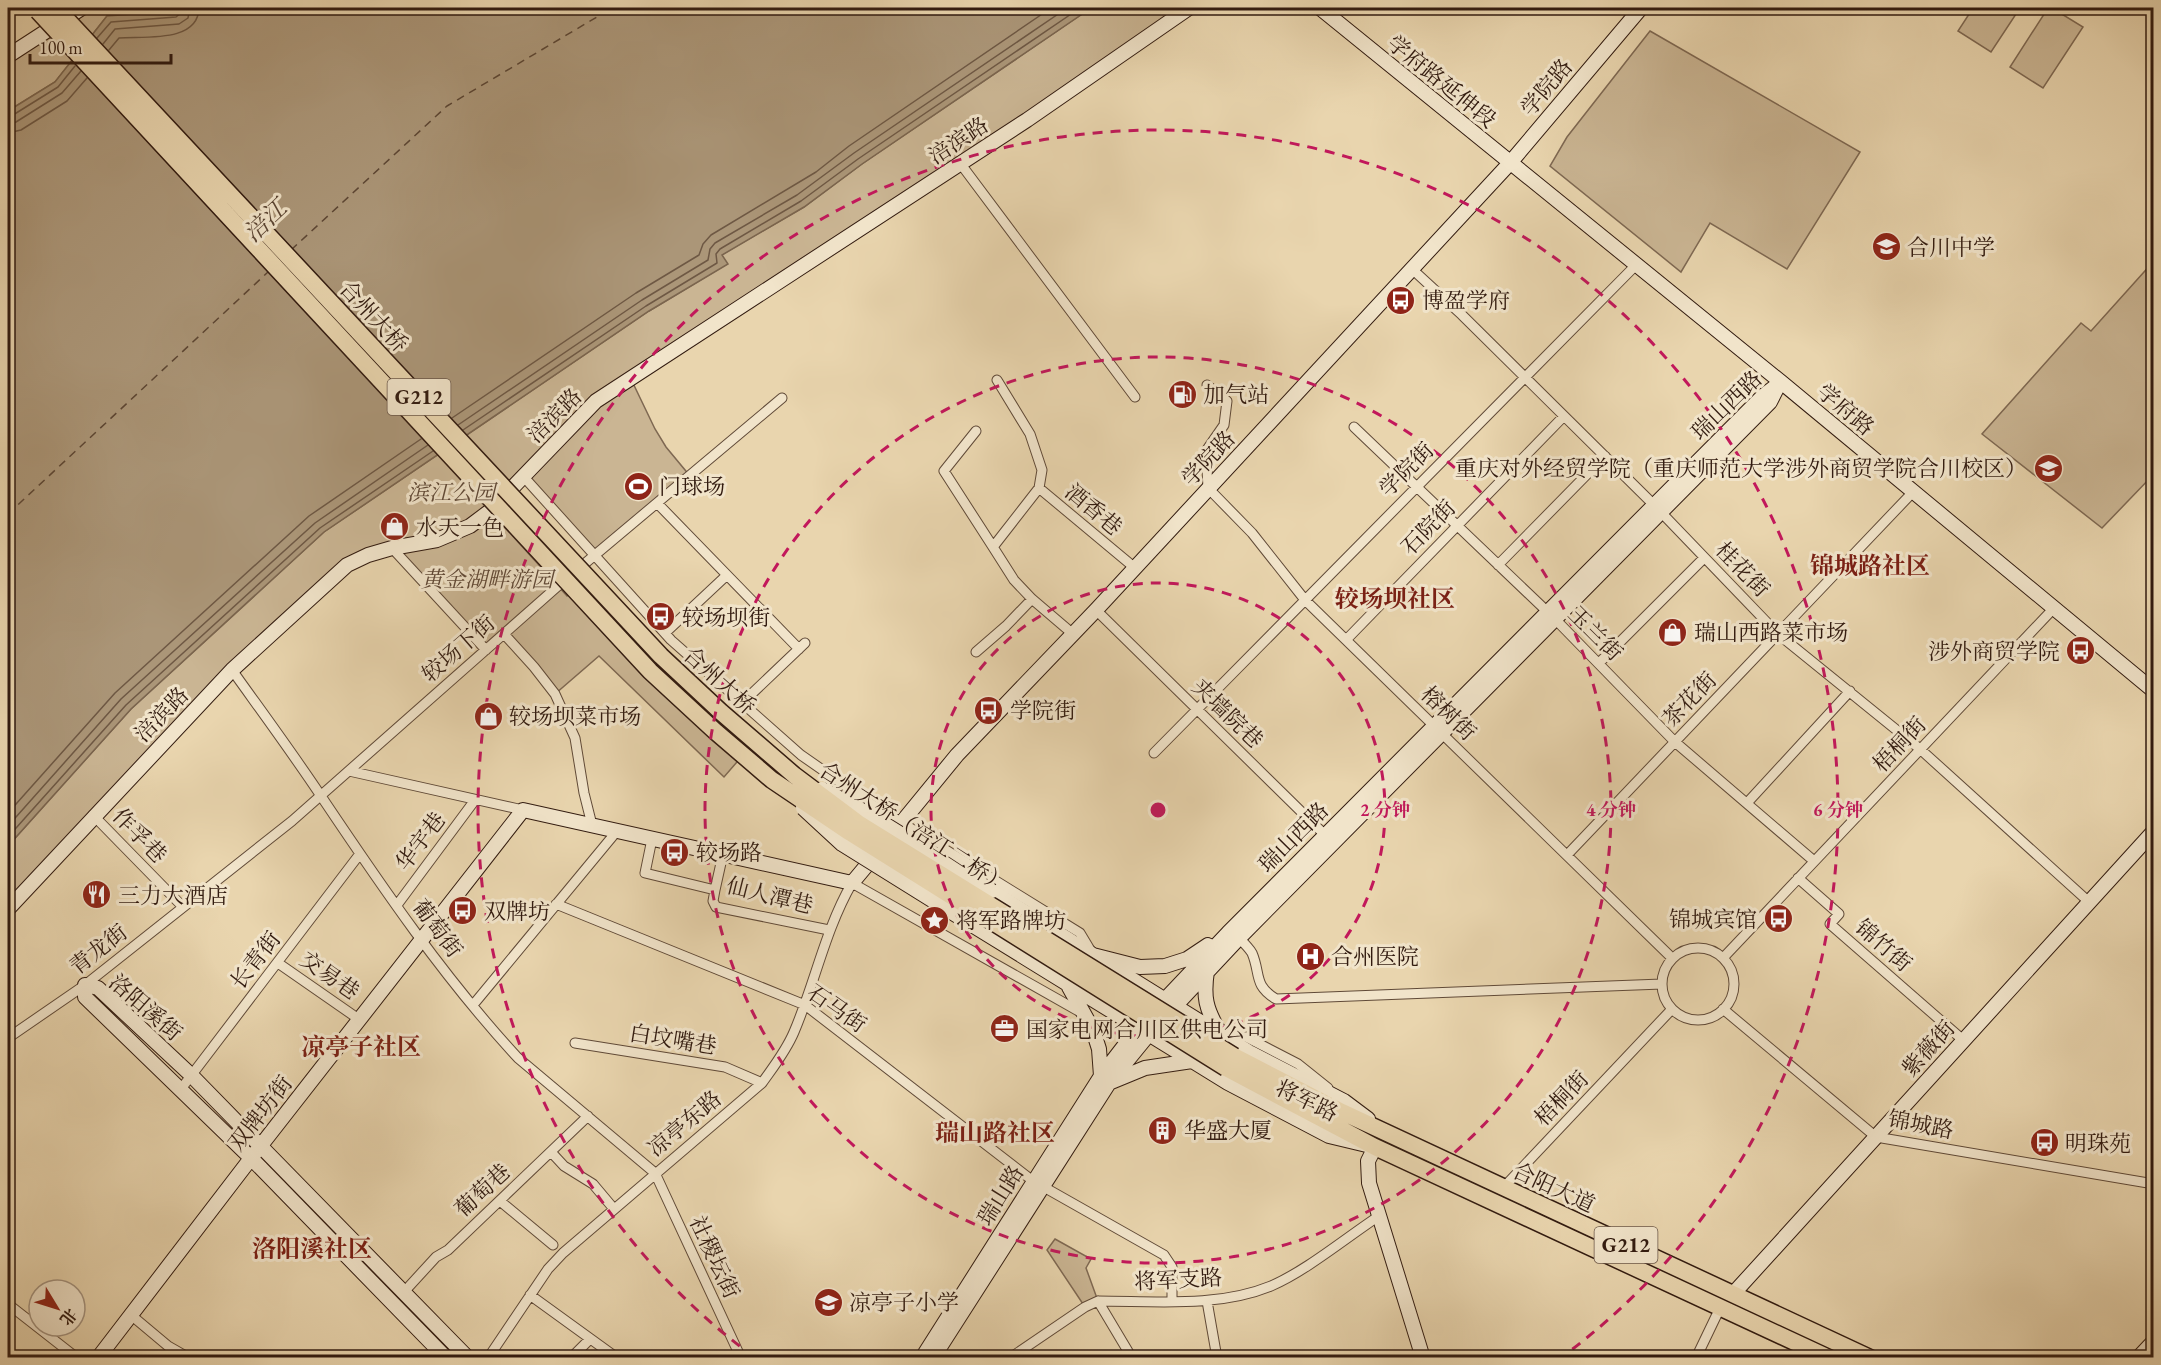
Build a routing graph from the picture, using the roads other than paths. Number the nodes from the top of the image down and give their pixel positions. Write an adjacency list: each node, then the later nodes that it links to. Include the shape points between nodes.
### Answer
1 (56, 8): 62 (highway, 合州大桥 / G212, bridge, via 661,656)
2 (67, 8): 8 (main road)
3 (82, 8): 9 (main road)
4 (1189, 8): 10 (main road, 涪滨路)
5 (1320, 8): 11 (main road, 学府路延伸段)
6 (1641, 8): 11 (main road, 学院路)
7 (36, 9): 63 (highway, 合州大桥 / G212, bridge, via 650,671)
8 (8, 47)
9 (8, 56)
10 (960, 163): 18 (street); 24 (main road, 涪滨路, via 596,401)
11 (1510, 163): 12 (main road, 学府路); 13 (main road, 学院路)
12 (1635, 265): 14 (street, 学院街); 16 (main road, 学府路)
13 (1412, 269): 14 (street, 桂花街); 27 (main road, 学院路)
14 (1524, 377): 20 (street, 桂花街); 25 (street, 学院街)
15 (997, 380): 26 (street, via 1030,434 1042,470)
16 (1781, 382): 28 (main road, 学府路); 30 (main road, 瑞山西路, via 1763,396)
17 (1207, 385): 27 (street, via 1227,401 1224,425 1206,451)
18 (1135, 397)
19 (782, 398): 29 (street, 较场下街)
20 (1564, 416): 23 (street, 桂花街); 31 (street, 石院街)
21 (1354, 428): 25 (street, 玉兰街)
22 (976, 431): 32 (street, via 944,471)
23 (1605, 456): 30 (street, 桂花街); 36 (street)
24 (523, 476): 33 (main road, 涪滨路, via 470,526 437,540); 34 (street)
25 (1416, 487): 31 (street, 玉兰街); 40 (street, 学院街)
26 (1039, 488): 32 (street, 酒香巷); 37 (street, 酒香巷)
27 (1208, 488): 37 (main road, 学院路); 40 (street, 榕树街, via 1252,533)
28 (1913, 492): 41 (main road, 学府路); 47 (street, 茶花街)
29 (657, 503): 34 (street, 较场下街); 38 (street)
30 (1658, 509): 35 (street, 桂花街); 43 (main road, 瑞山西路)
31 (1457, 526): 36 (street, 玉兰街); 48 (street, 石院街)
32 (993, 547): 39 (street)
33 (392, 548): 49 (street); 52 (main road, 涪滨路, via 348,565)
34 (594, 556): 44 (street); 45 (street, 较场下街)
35 (1704, 558): 47 (street, 桂花街); 51 (street)
36 (1498, 565): 43 (street, 玉兰街)
37 (1135, 568): 42 (main road, 学院路)
38 (727, 575): 44 (street); 55 (street, via 802,646)
39 (1032, 599): 46 (street); 50 (street)
40 (1305, 600): 48 (street, 榕树街); 56 (street, 学院街)
41 (2053, 609): 54 (main road, 学府路); 59 (street, 梧桐街)
42 (1096, 610): 46 (main road, 学院路); 56 (street, 夹墙院巷)
43 (1551, 616): 51 (street, 玉兰街); 57 (main road, 瑞山西路)
44 (665, 633): 55 (street)
45 (504, 634): 49 (street, 较场下街); 70 (street, via 555,694 575,738)
46 (1073, 634): 69 (main road, 学院路, via 957,755)
47 (1778, 634): 53 (street, 桂花街); 58 (street, 茶花街)
48 (1346, 640): 57 (street, 榕树街)
49 (486, 650): 61 (street, 较场下街)
50 (976, 652)
51 (1599, 663): 58 (street, 玉兰街)
52 (232, 670): 64 (street, 葡萄街); 68 (main road, 涪滨路)
53 (1850, 690): 59 (street, 桂花街); 66 (street)
54 (2154, 691)
55 (742, 703): 69 (street, via 801,755)
56 (1197, 709): 60 (street, 学院街); 74 (street, 夹墙院巷)
57 (1438, 729): 74 (main road, 瑞山西路); 77 (street, 榕树街)
58 (1676, 742): 66 (street, 玉兰街); 77 (street, 茶花街)
59 (1920, 749): 78 (street, 梧桐街); 82 (street, 桂花街)
60 (1154, 753)
61 (349, 771): 64 (street, 青龙街); 65 (street)
62 (794, 775): 90 (main road, 将军路, bridge, via 867,813); 111 (highway, 合州大桥（涪江二桥） / G212, bridge, via 858,823)
63 (772, 780): 97 (main road, 将军路, bridge, via 842,844); 111 (highway, 合州大桥（涪江二桥） / G212, bridge, via 849,832)
64 (321, 796): 76 (street, 葡萄街); 85 (street, 青龙街)
65 (476, 800): 67 (street); 84 (street, 华宇巷)
66 (1747, 803): 78 (street, 玉兰街)
67 (523, 810): 70 (main road); 89 (main road, 双牌坊街)
68 (93, 815): 85 (street, 作孚巷); 86 (main road, 涪滨路)
69 (902, 823): 80 (main road, 学院路); 90 (street, via 1080,933)
70 (592, 825): 71 (main road)
71 (616, 831): 73 (main road); 83 (street)
72 (2154, 831): 82 (main road, 紫薇街)
73 (652, 839): 75 (main road); 81 (street, 仙人潭巷, via 645,873)
74 (1329, 839): 88 (main road, 瑞山西路)
75 (723, 854): 80 (main road); 81 (street, 仙人潭巷)
76 (359, 855): 84 (street, 葡萄街); 93 (street, 长青街)
77 (1567, 855): 91 (street, 榕树街)
78 (1814, 861): 79 (street, 梧桐街)
79 (1798, 878): 92 (street, 梧桐街); 108 (street, 锦竹街, via 1839,914 1830,924)
80 (852, 883): 87 (street, 凉亭东路); 103 (street)
81 (715, 890): 87 (street, 仙人潭巷, via 712,901 716,907)
82 (2089, 902): 108 (main road, 紫薇街)
83 (556, 904): 99 (street); 100 (street, 石马街)
84 (397, 905): 89 (street, 葡萄街)
85 (183, 907): 96 (street, 青龙街)
86 (8, 909)
87 (829, 930): 100 (street, 凉亭东路)
88 (1234, 935): 90 (main road, via 1165,966 1140,967); 94 (main road, 瑞山西路); 95 (street, via 1251,952 1264,992 1276,999); 98 (main road, 瑞山西路)
89 (421, 940): 99 (street, 葡萄街); 104 (main road, 双牌坊街)
90 (1093, 955): 98 (main road, 将军路)
91 (1672, 958): 92 (street, via 1692,948 1703,948); 95 (street)
92 (1723, 958): 102 (street, via 1733,977 1733,989)
93 (278, 963): 104 (street, 交易巷); 112 (street, 长青街)
94 (1207, 971): 98 (main road, 瑞山西路); 106 (main road, via 1204,990 1208,1013)
95 (1662, 984): 101 (street)
96 (85, 985): 107 (street, 青龙街); 112 (main road, 洛阳溪街, via 98,988); 115 (main road, 洛阳溪街, via 85,997)
97 (1068, 985): 103 (main road); 105 (main road, 将军路)
98 (1170, 1002): 105 (main road, 瑞山西路); 106 (main road, 将军路)
99 (473, 1005): 116 (street, 葡萄街, via 518,1058)
100 (805, 1005): 114 (street, 凉亭东路, via 782,1055); 124 (street, 石马街)
101 (1672, 1009): 102 (street, via 1692,1019 1704,1019); 126 (street, 梧桐街)
102 (1724, 1009): 118 (street, 锦城路)
103 (1084, 1014): 113 (main road, via 1093,1030)
104 (360, 1020): 119 (main road, 双牌坊街)
105 (1143, 1031): 110 (main road, 将军路); 113 (main road, 瑞山路)
106 (1220, 1033): 117 (main road, 将军路, via 1344,1101)
107 (8, 1038)
108 (1963, 1040): 118 (main road, 紫薇街)
109 (574, 1043): 114 (street, 白坟嘴巷, via 725,1067)
110 (1192, 1061): 113 (main road, via 1145,1068); 120 (main road, 将军路, via 1329,1136)
111 (1230, 1062): 117 (highway, 合州大桥（涪江二桥） / G212); 120 (highway, 合州大桥（涪江二桥） / G212)
112 (191, 1075): 115 (street, 长青街); 119 (main road, 洛阳溪街)
113 (1105, 1080): 124 (main road, 瑞山路)
114 (762, 1083): 123 (street, 凉亭东路)
115 (181, 1089): 122 (main road, 洛阳溪街)
116 (588, 1116): 121 (street, 葡萄巷); 123 (street, 葡萄街)
117 (1383, 1132): 126 (highway, 合阳大道 / G212)
118 (1876, 1137): 125 (street, 锦城路); 132 (main road, 紫薇街)
119 (260, 1146): 122 (main road, 双牌坊街); 131 (main road, 洛阳溪街)
120 (1375, 1147): 129 (main road, via 1368,1161); 138 (highway, 合阳大道 / G212)
121 (551, 1152): 127 (street, 葡萄巷); 128 (street, via 564,1166 593,1184)
122 (251, 1158): 139 (main road, 双牌坊街); 145 (main road, 洛阳溪街)
123 (655, 1173): 128 (street, 凉亭东路); 150 (street, 社稷坛街)
124 (1038, 1183): 135 (street, 石马街, via 1164,1255 1172,1267); 151 (main road, 瑞山路); 152 (main road, 瑞山路)
125 (2154, 1184)
126 (1503, 1188): 132 (highway, 合阳大道 / G212)
127 (500, 1201): 130 (street); 131 (street, 葡萄巷, via 436,1257)
128 (614, 1209): 133 (street, 凉亭东路, via 563,1253)
129 (1379, 1216): 136 (street, 将军支路, via 1274,1284); 156 (main road)
130 (553, 1245)
131 (403, 1293): 146 (main road, 洛阳溪街)
132 (1733, 1294): 159 (highway, 合阳大道 / G212)
133 (530, 1295): 140 (street); 147 (street, 凉亭东路)
134 (1098, 1301): 135 (street, 将军支路); 153 (street, 将军支路); 154 (street)
135 (1172, 1301): 136 (street, 将军支路)
136 (1207, 1301): 155 (street)
137 (8, 1304): 142 (street)
138 (1720, 1308): 157 (street); 158 (highway, 合阳大道 / G212)
139 (131, 1315): 143 (main road, 双牌坊街); 144 (street)
140 (590, 1339): 148 (street); 149 (street)
141 (2154, 1341): 160 (main road)
142 (77, 1358)
143 (98, 1358)
144 (189, 1358)
145 (446, 1358)
146 (468, 1358)
147 (488, 1358)
148 (571, 1358)
149 (617, 1358)
150 (741, 1358)
151 (922, 1358)
152 (933, 1358)
153 (1010, 1358)
154 (1132, 1358)
155 (1216, 1358)
156 (1423, 1358)
157 (1696, 1358)
158 (1829, 1358)
159 (1870, 1358)
160 (2138, 1358)

